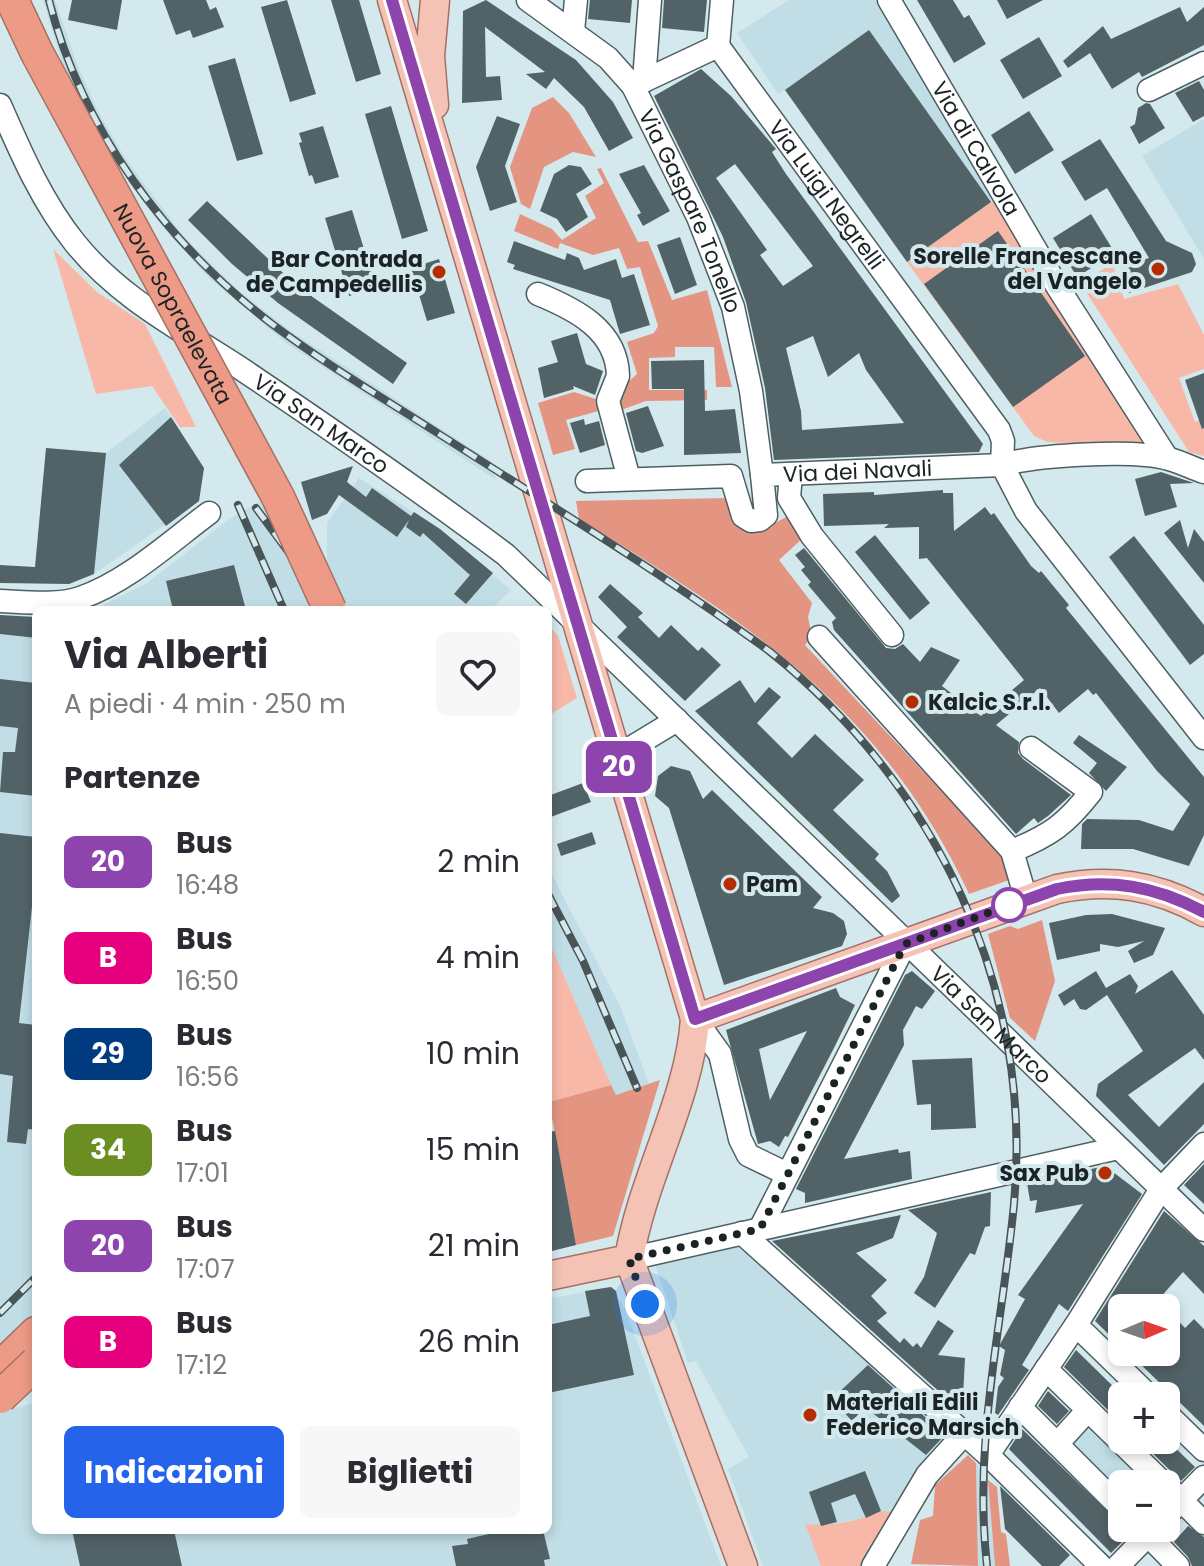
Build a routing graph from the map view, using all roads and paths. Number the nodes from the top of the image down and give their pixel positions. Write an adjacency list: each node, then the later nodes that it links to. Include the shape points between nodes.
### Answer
1 (12, 0): 28 (highway, Nuova Sopraelevata, bridge, via 278,497)
2 (392, 0): 16 (main road)
3 (435, 0): 16 (main road, via 433,104)
4 (528, 0): 10 (street, Via Gaspare Tonello)
5 (576, 0): 10 (street)
6 (650, 0): 13 (street)
7 (722, 0): 11 (street)
8 (889, 0): 18 (street, Via di Calvola, via 1057,286)
9 (0, 24): 27 (highway, Nuova Sopraelevata, via 259,506)
10 (573, 31): 13 (street, Via Gaspare Tonello)
11 (718, 46): 13 (street); 19 (street, Via Luigi Negrelli, via 999,430)
12 (1204, 63): 14 (street)
13 (639, 83): 22 (street, Via Gaspare Tonello, via 733,307)
14 (1149, 90)
15 (0, 105): 29 (street, Via San Marco, via 56,218 108,279 139,305 445,507 506,555)
16 (448, 192): 29 (main road)
17 (538, 294): 23 (street, via 590,319 608,343 618,376 608,401)
18 (1167, 458): 19 (street, Via dei Navali, via 1117,455 1023,459); 20 (street, Via dei Navali)
19 (1002, 465): 21 (street, Via dei Navali); 33 (street, Via Luigi Negrelli, via 1026,511)
20 (1204, 472)
21 (791, 474): 22 (street, Via dei Navali); 30 (street, via 789,498 812,536)
22 (762, 475): 23 (street, Via dei Navali, via 766,515 754,521 743,516 731,476)
23 (629, 479): 24 (street, Via dei Navali)
24 (587, 481)
25 (209, 513): 26 (street, via 82,598)
26 (0, 601)
27 (305, 606)
28 (328, 606)
29 (574, 620): 32 (street, Via San Marco); 35 (main road)
30 (892, 635)
31 (819, 637): 36 (street)
32 (677, 720): 35 (street); 39 (street, Via San Marco)
33 (1204, 738)
34 (1031, 748): 36 (street, via 1091,792 1048,837)
35 (616, 757): 40 (main road)
36 (1012, 851): 37 (street)
37 (1026, 899): 38 (main road, via 1090,882 1123,883 1149,888); 39 (main road)
38 (1204, 912)
39 (905, 944): 41 (main road); 44 (street, Via San Marco); 45 (street)
40 (681, 969): 41 (main road, via 711,993); 42 (main road)
41 (748, 1001): 42 (main road)
42 (695, 1019): 45 (street, via 720,1054 748,1155); 49 (main road, via 691,1055 639,1207)
43 (1204, 1144): 46 (street)
44 (1118, 1148): 46 (street, Via San Marco); 48 (street)
45 (787, 1174): 48 (street)
46 (1161, 1189): 47 (street, Via San Marco); 51 (street)
47 (1204, 1230)
48 (751, 1231): 49 (street); 62 (street)
49 (629, 1259): 50 (main road); 74 (main road)
50 (552, 1275)
51 (1076, 1325): 55 (street); 56 (street)
52 (32, 1337): 54 (highway)
53 (32, 1367): 58 (highway, bridge)
54 (0, 1368)
55 (1046, 1369): 59 (street); 60 (street)
56 (1135, 1382)
57 (32, 1388): 58 (main road)
58 (0, 1396)
59 (1020, 1407): 63 (street); 65 (street)
60 (1088, 1410): 63 (street); 66 (street)
61 (1180, 1427): 64 (street)
62 (965, 1433): 65 (street); 75 (street, via 927,1475)
63 (1057, 1444): 69 (street)
64 (1204, 1450)
65 (988, 1455): 76 (street)
66 (1144, 1470)
67 (1204, 1477): 68 (street)
68 (1180, 1491)
69 (1108, 1495)
70 (1180, 1505): 71 (street)
71 (1204, 1523)
72 (1138, 1542): 77 (street)
73 (1158, 1542): 78 (street)
74 (743, 1566)
75 (873, 1566)
76 (1101, 1566)
77 (1118, 1566)
78 (1178, 1566)

